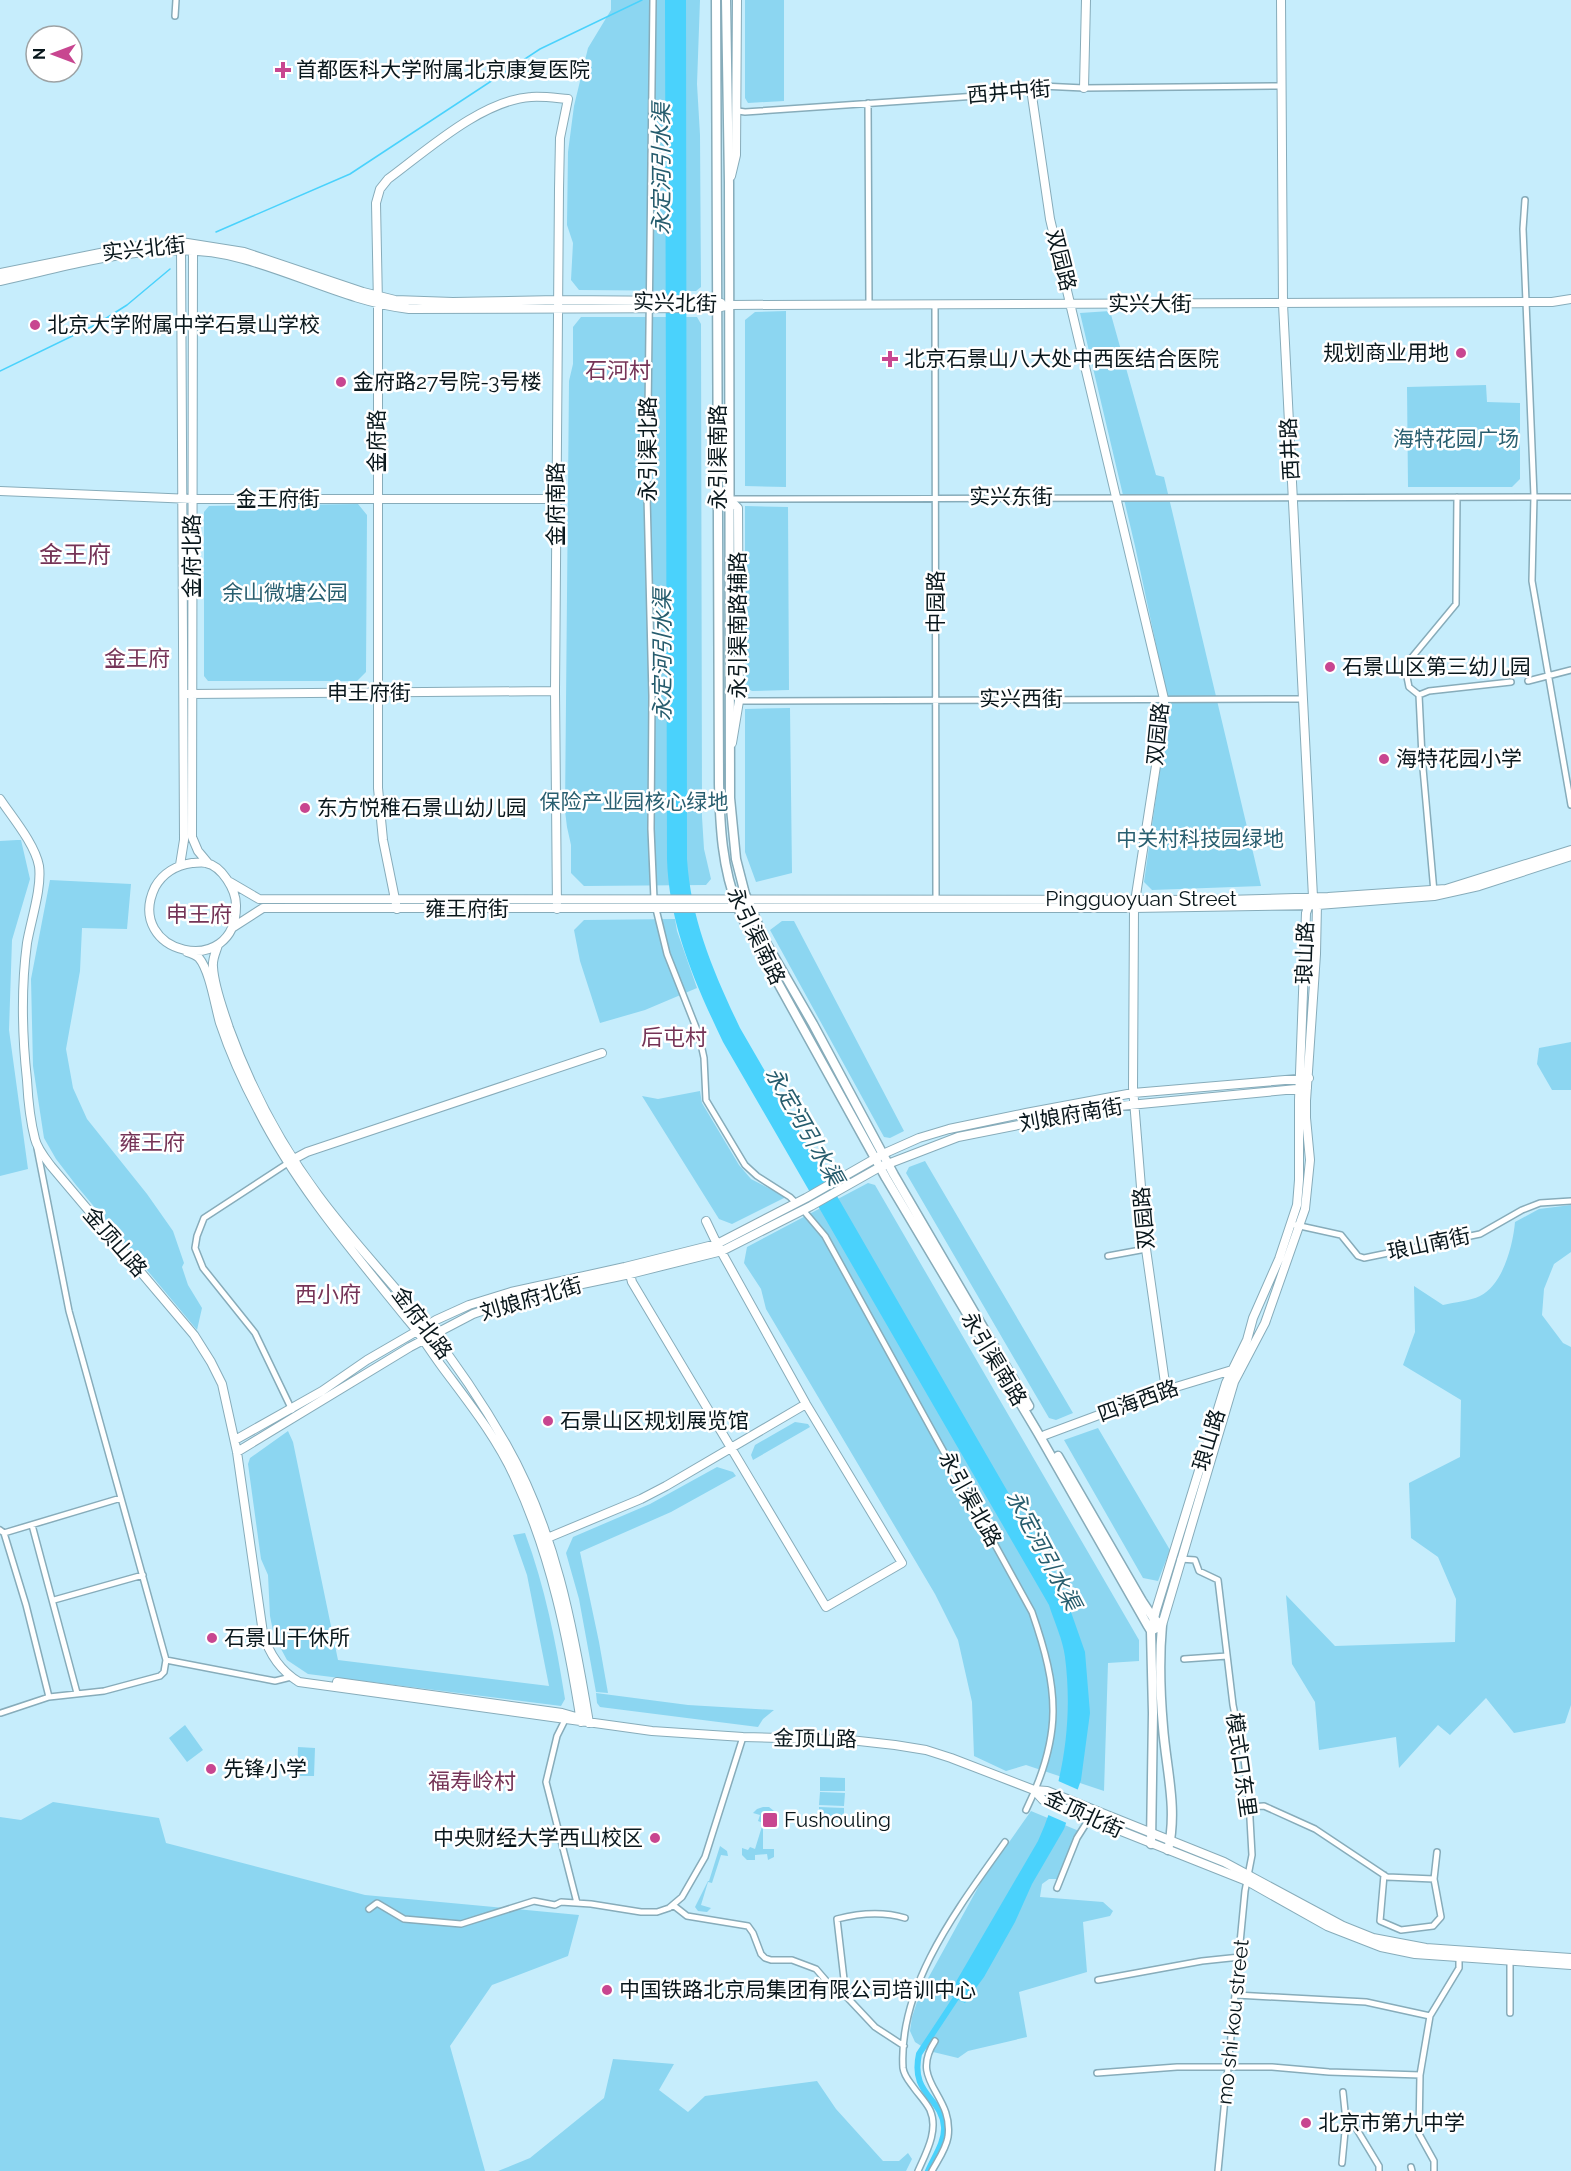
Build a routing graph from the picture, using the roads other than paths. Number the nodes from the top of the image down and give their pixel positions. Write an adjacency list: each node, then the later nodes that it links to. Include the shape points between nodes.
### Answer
1 (176, 0): 8 (street)
2 (653, 0): 26 (street, 永引渠北路)
3 (716, 0): 29 (main road, 永引渠南路)
4 (726, 0): 13 (main road, 永引渠南路)
5 (737, 0): 15 (main road)
6 (1086, 0): 10 (main road)
7 (1281, 0): 9 (main road, 西井路)
8 (175, 16)
9 (1282, 86): 10 (street, 西井中街); 28 (main road, 西井路)
10 (1084, 88): 11 (street, 西井中街)
11 (1031, 89): 14 (street, 西井中街); 27 (main road, 双园路, via 1050,219)
12 (568, 99): 23 (main road, 金府路, via 531,96 503,102 453,129 388,179 375,203); 25 (main road, 金府南路, via 560,138)
13 (728, 99): 15 (main road); 16 (main road, 永引渠南路)
14 (868, 103): 15 (street, 西井中街); 31 (street)
15 (738, 111): 16 (main road, via 736,155)
16 (729, 183): 30 (main road, 永引渠南路)
17 (1525, 200): 24 (street)
18 (181, 246): 19 (main road, 实兴北街); 20 (main road, 实兴北街, via 130,247); 21 (main road, 实兴北街); 41 (main road, 金府北路)
19 (193, 247): 23 (main road, 实兴北街, via 243,258); 42 (main road, 金府北路)
20 (0, 273)
21 (0, 281)
22 (1571, 299): 24 (main road, 实兴大街)
23 (378, 300): 25 (main road, 实兴北街, via 409,309 434,310); 43 (main road, 金府路)
24 (1527, 302): 28 (main road, 实兴大街); 35 (street)
25 (558, 304): 26 (main road, 实兴北街); 40 (main road, 金府南路)
26 (653, 304): 29 (main road, 实兴北街); 67 (street, 永引渠北路, via 647,496 651,829)
27 (1072, 304): 28 (main road, 实兴大街); 32 (main road, 实兴大街); 34 (main road, 双园路)
28 (1283, 304): 37 (main road, 西井路)
29 (717, 305): 30 (main road, 实兴北街); 69 (main road, 永引渠南路, via 720,826)
30 (729, 305): 31 (main road, 实兴大街); 44 (main road, 永引渠南路)
31 (869, 305): 32 (main road, 实兴大街)
32 (935, 305): 36 (street, 中园路)
33 (0, 491): 41 (main road, 金王府街)
34 (1116, 496): 36 (street, 实兴东街); 37 (street, 实兴东街); 53 (main road, 双园路)
35 (1534, 496): 38 (street, 实兴东街); 39 (street, 实兴东街); 46 (street, via 1533,590)
36 (935, 497): 44 (street, 实兴东街); 55 (street, 中园路)
37 (1293, 497): 38 (street, 实兴东街); 54 (main road, 西井路)
38 (1457, 497): 52 (street, via 1456,604 1408,662 1409,687)
39 (1571, 497)
40 (556, 498): 43 (main road, 金王府街); 49 (main road, 金府南路)
41 (183, 499): 42 (main road, 金王府街); 51 (main road, 金府北路)
42 (192, 499): 43 (main road, 金王府街); 51 (main road, 金府北路)
43 (377, 499): 50 (main road, 金府路)
44 (729, 499): 56 (main road, 永引渠南路辅路, via 738,508); 57 (main road, 永引渠南路)
45 (1571, 670): 46 (street)
46 (1549, 676): 47 (street); 59 (street)
47 (1528, 681)
48 (1511, 682): 52 (street)
49 (555, 691): 50 (main road, 申王府街); 66 (main road, 金府南路)
50 (377, 693): 51 (main road, 申王府街); 74 (main road, 金府路, via 378,788 383,840)
51 (188, 694): 62 (main road, 金府北路, via 192,837); 63 (main road, 金府北路)
52 (1419, 695): 65 (street)
53 (1164, 699): 54 (street, 实兴西街); 55 (street, 实兴西街); 75 (main road, 双园路)
54 (1303, 699): 73 (main road, 西井路)
55 (937, 700): 56 (street, 实兴西街); 72 (street, 中园路)
56 (739, 701): 57 (main road, 永引渠南路辅路)
57 (730, 753): 70 (main road, 永引渠南路, via 732,829)
58 (0, 799): 91 (main road, 金顶山路, via 25,835 39,866 22,998)
59 (1571, 805)
60 (1571, 850): 65 (main road, Pingguoyuan Street)
61 (1571, 856): 65 (main road, Pingguoyuan Street, via 1479,886)
62 (208, 863): 63 (main road); 64 (main road)
63 (180, 865): 85 (main road, via 158,882 150,912 159,937)
64 (230, 882): 74 (main road, 雍王府街, via 259,899); 83 (main road, via 236,898)
65 (1434, 894): 73 (main road, Pingguoyuan Street); 76 (main road, Pingguoyuan Street)
66 (557, 899): 67 (main road, 雍王府街); 74 (main road, 雍王府街); 81 (main road, 金府南路)
67 (656, 899): 68 (main road, 雍王府街)
68 (706, 899): 69 (main road, Pingguoyuan Street); 77 (main road)
69 (735, 899): 70 (main road, Pingguoyuan Street); 78 (main road, 永引渠南路)
70 (747, 899): 71 (main road, Pingguoyuan Street); 79 (main road, 永引渠南路)
71 (773, 899): 72 (main road, Pingguoyuan Street); 80 (main road, via 768,903)
72 (936, 899): 75 (main road, Pingguoyuan Street)
73 (1310, 901): 75 (main road, Pingguoyuan Street); 76 (main road, Pingguoyuan Street); 87 (main road, 琅山路, via 1306,913)
74 (396, 904): 81 (main road, 雍王府街); 83 (main road, 雍王府街, via 262,908)
75 (1135, 904): 80 (main road, Pingguoyuan Street); 89 (main road, 双园路)
76 (1318, 905): 87 (main road, 琅山路)
77 (707, 908): 78 (main road, Pingguoyuan Street); 82 (main road, 雍王府街)
78 (738, 908): 79 (main road, Pingguoyuan Street); 93 (main road, 永引渠南路)
79 (750, 908): 80 (main road, Pingguoyuan Street); 93 (main road, 永引渠南路)
80 (774, 908)
81 (557, 909): 82 (main road, 雍王府街)
82 (657, 909): 95 (street, via 667,954 699,1035 706,1100 745,1165)
83 (232, 928): 84 (main road)
84 (218, 945): 85 (main road); 92 (main road, 金府北路, via 213,966 215,983 235,1045)
85 (187, 952): 92 (main road, 金府北路, via 198,958 206,972 240,1073 257,1110)
86 (602, 1053): 92 (main road, via 307,1152)
87 (1305, 1078): 88 (main road, 琅山路); 89 (main road, 刘娘府南街)
88 (1304, 1088): 90 (main road, 刘娘府南街); 99 (main road, 琅山路, via 1297,1205); 100 (main road, 琅山路, via 1310,1160)
89 (1133, 1093): 90 (main road, 双园路); 93 (main road, 刘娘府南街, via 949,1129 920,1138)
90 (1134, 1103): 93 (main road, 刘娘府南街, via 958,1137); 102 (main road, 双园路)
91 (35, 1141): 115 (main road, 金顶山路, via 58,1175 199,1342 222,1384); 118 (street, via 69,1311)
92 (291, 1161): 105 (main road, 金府北路); 106 (main road, 金府北路, via 310,1197); 112 (street, via 204,1218 195,1248 203,1268 255,1333)
93 (881, 1161): 95 (main road, 刘娘府北街); 96 (main road, 刘娘府南街); 114 (main road, 永引渠南路); 127 (main road, 永引渠南路)
94 (1571, 1201): 100 (street, 琅山南街, via 1540,1203 1479,1234 1364,1258 1341,1235)
95 (795, 1203): 101 (main road, 刘娘府北街)
96 (811, 1206): 97 (main road, 刘娘府北街)
97 (802, 1210): 101 (main road, 刘娘府北街); 138 (street, 永引渠北路, via 825,1236 1032,1612 1046,1652 1054,1702 1052,1736)
98 (706, 1221): 101 (main road)
99 (1291, 1224): 100 (street, 琅山南街); 109 (main road, 琅山路)
100 (1300, 1226): 122 (main road, 琅山路, via 1265,1323 1234,1382)
101 (719, 1248): 104 (main road, 刘娘府北街); 105 (main road, 刘娘府北街, via 496,1296); 111 (main road)
102 (1146, 1249): 103 (street); 110 (main road, 双园路)
103 (1108, 1256)
104 (630, 1274): 107 (main road, 刘娘府北街, via 509,1300); 116 (main road)
105 (426, 1325): 106 (main road, 刘娘府北街); 107 (main road, 金府北路)
106 (416, 1331): 108 (main road, 金府北路); 112 (main road, 刘娘府北街)
107 (432, 1334): 108 (main road, 刘娘府北街); 121 (main road, 金府北路, via 506,1444 536,1504)
108 (423, 1340): 113 (main road, 刘娘府北街); 121 (main road, 金府北路, via 474,1408 515,1476)
109 (1232, 1370): 110 (main road, 四海西路); 125 (main road, 琅山路)
110 (1166, 1390): 114 (main road, 四海西路)
111 (806, 1404): 116 (main road); 116 (main road, via 902,1563 825,1607)
112 (291, 1409): 113 (street); 115 (main road, 刘娘府北街)
113 (294, 1418): 117 (main road, 刘娘府北街)
114 (1045, 1435): 125 (main road, 永引渠南路)
115 (236, 1440): 117 (main road, 金顶山路)
116 (732, 1448): 121 (main road, via 641,1499)
117 (237, 1452): 131 (main road, 金顶山路, via 263,1633 271,1653)
118 (121, 1498): 119 (street); 123 (street)
119 (32, 1525): 120 (street); 124 (street)
120 (2, 1531): 133 (street)
121 (545, 1539): 136 (main road, 金府北路)
122 (1180, 1559): 126 (main road, 琅山路); 128 (street, 模式口东里, via 1195,1560 1199,1571 1218,1580)
123 (143, 1575): 124 (street); 130 (street)
124 (54, 1600): 132 (street)
125 (1154, 1619): 126 (main road, 永引渠南路); 127 (main road, 琅山路)
126 (1162, 1625): 127 (main road); 145 (main road, via 1162,1713 1171,1779)
127 (1151, 1631): 142 (main road, 永引渠南路)
128 (1227, 1656): 129 (street); 139 (street, 模式口东里)
129 (1184, 1659)
130 (166, 1660): 131 (street, via 275,1681); 133 (street, via 160,1676 104,1691)
131 (291, 1677): 135 (main road, 金顶山路, via 299,1682); 136 (main road, 金顶山路, via 550,1711)
132 (77, 1693)
133 (49, 1697): 134 (street)
134 (1, 1713)
135 (565, 1720): 136 (main road, 金顶山路); 151 (street, via 546,1782)
136 (584, 1721): 137 (main road, 金顶山路)
137 (743, 1737): 138 (main road, 金顶山路, via 867,1741 926,1750); 152 (street, via 705,1857 682,1897)
138 (1034, 1790): 140 (street, 永引渠北路); 141 (main road, 金顶北街, via 1043,1800); 142 (main road, 金顶北街, via 1050,1792)
139 (1249, 1807): 147 (street, via 1264,1806 1315,1829); 148 (street, 模式口东里, via 1252,1855)
140 (1026, 1810)
141 (1089, 1819): 144 (main road, 金顶北街); 150 (street, via 1077,1838)
142 (1152, 1834): 144 (main road, 永引渠南路); 145 (main road, 金顶北街)
143 (1005, 1842): 166 (street, via 961,1904 920,1978 905,2027)
144 (1150, 1844): 145 (main road, 金顶北街)
145 (1169, 1846): 148 (main road, 金顶北街)
146 (1437, 1852): 149 (street)
147 (1384, 1875): 149 (street); 149 (street, via 1380,1921 1401,1930 1433,1926 1441,1917)
148 (1248, 1877): 155 (main road, 金顶北街, via 1327,1926 1354,1938 1415,1954); 156 (street, mo shi kou street)
149 (1434, 1879)
150 (1058, 1888)
151 (577, 1903): 152 (street, via 641,1912 657,1912); 153 (street, via 555,1905 534,1901 461,1924 404,1919 377,1904)
152 (673, 1905): 162 (street, via 687,1916 748,1926 765,1958 810,1966)
153 (369, 1909)
154 (905, 1918): 162 (street, via 882,1912 837,1919)
155 (1459, 1954): 157 (main road, 金顶北街); 158 (main road, 金顶北街); 164 (street, via 1459,1968)
156 (1240, 1957): 160 (street); 161 (street, mo shi kou street)
157 (1571, 1958)
158 (1510, 1961): 159 (main road, 金顶北街); 163 (street)
159 (1571, 1965)
160 (1098, 1980)
161 (1236, 1995): 164 (street, via 1366,2002); 167 (street, mo shi kou street)
162 (848, 1999): 166 (street, via 875,2026)
163 (1510, 2013)
164 (1430, 2016): 169 (street)
165 (935, 2041): 174 (street, via 926,2072 944,2103 948,2134)
166 (904, 2046): 173 (street, via 904,2075 930,2109 933,2124)
167 (1229, 2067): 168 (street); 169 (street); 175 (street, mo shi kou street)
168 (1097, 2073)
169 (1420, 2075): 177 (street, via 1419,2134 1434,2161)
170 (1343, 2092): 171 (street)
171 (1346, 2121): 172 (street); 176 (street, via 1356,2128)
172 (1342, 2163)
173 (918, 2171)
174 (932, 2171)
175 (1218, 2171)
176 (1379, 2171)
177 (1434, 2171)

